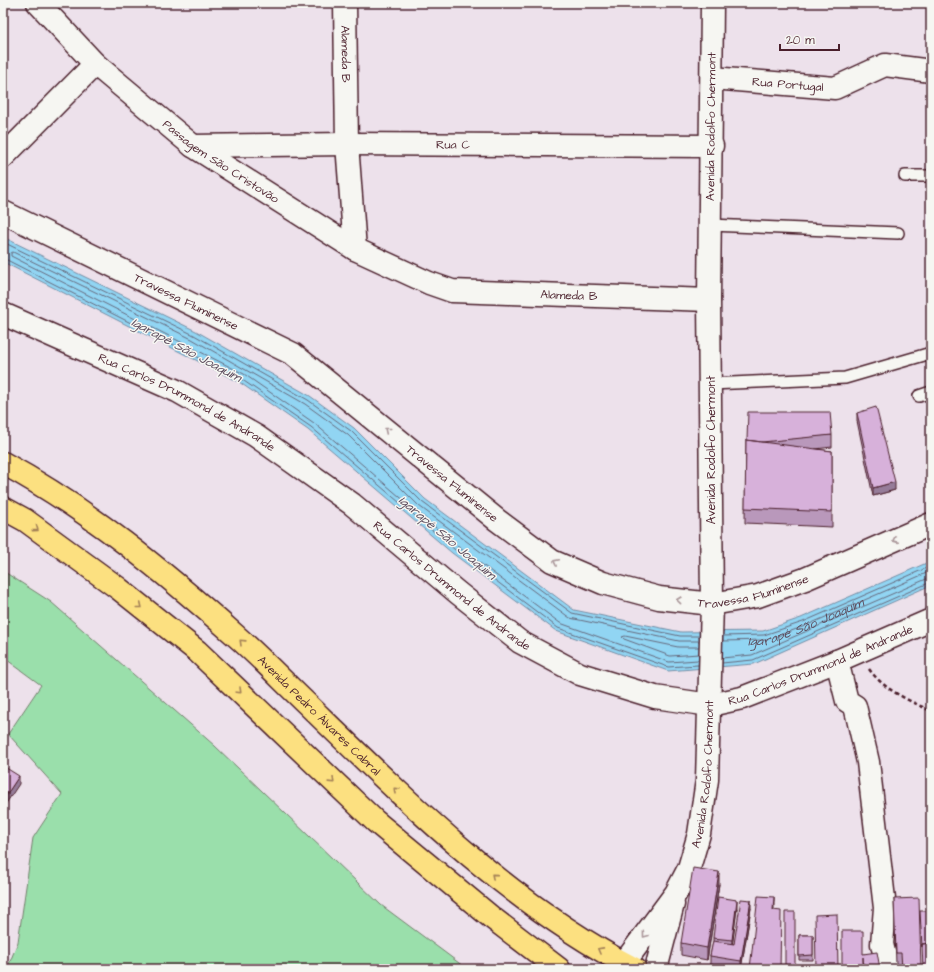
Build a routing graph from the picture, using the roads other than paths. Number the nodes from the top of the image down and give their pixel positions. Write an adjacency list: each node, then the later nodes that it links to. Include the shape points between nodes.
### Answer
1 (38, 3): 4 (street, Passagem São Cristovão)
2 (345, 3): 7 (street, Alameda B)
3 (712, 3): 6 (street, Avenida Rodolfo Chermont)
4 (95, 64): 8 (street, Passagem São Cristovão); 10 (street)
5 (931, 71): 6 (street, Rua Portugal, via 885,65 835,88)
6 (712, 78): 9 (street, Avenida Rodolfo Chermont)
7 (347, 144): 8 (street, Rua C); 9 (street, Rua C); 16 (street, Alameda B)
8 (193, 146): 16 (street, Passagem São Cristovão)
9 (712, 146): 14 (street, Avenida Rodolfo Chermont)
10 (3, 157)
11 (905, 176): 12 (lane)
12 (931, 176)
13 (3, 212): 27 (street, Travessa Fluminense, one-way to 13, via 603,583 552,561 497,520 293,354)
14 (711, 225): 15 (lane); 18 (street, Avenida Rodolfo Chermont)
15 (898, 233)
16 (355, 249): 17 (street, Passagem São Cristovão)
17 (429, 284): 18 (street, Alameda B, via 452,291)
18 (709, 300): 21 (street, Avenida Rodolfo Chermont)
19 (3, 314): 30 (street, Rua Carlos Drummond de Andrande, via 177,391 256,436 352,504 520,642 580,674 655,697)
20 (931, 353): 21 (lane, via 845,378)
21 (710, 384): 27 (street, Avenida Rodolfo Chermont)
22 (931, 392): 23 (lane)
23 (919, 396)
24 (3, 463): 32 (main road, Avenida Pedro Álvares Cabral, one-way to 24, via 592,945 497,880 410,804 236,635 125,542 45,485)
25 (3, 508): 33 (main road, one-way to 33, via 25,520 118,588 197,652 375,821 490,917)
26 (931, 524): 27 (street, Travessa Fluminense, one-way to 27, via 805,579)
27 (712, 611): 30 (street, Avenida Rodolfo Chermont)
28 (931, 620): 29 (street, Rua Carlos Drummond de Andrande)
29 (838, 661): 30 (street, Rua Carlos Drummond de Andrande, via 742,698); 35 (street, via 847,701 855,706 868,762 885,908 882,944)
30 (710, 697): 31 (street, Avenida Rodolfo Chermont, via 706,780 699,834 689,868)
31 (676, 893): 32 (street, Avenida Rodolfo Chermont, one-way to 32); 34 (street, Avenida Rodolfo Chermont)
32 (629, 966)
33 (559, 969)
34 (656, 969)
35 (888, 969)

